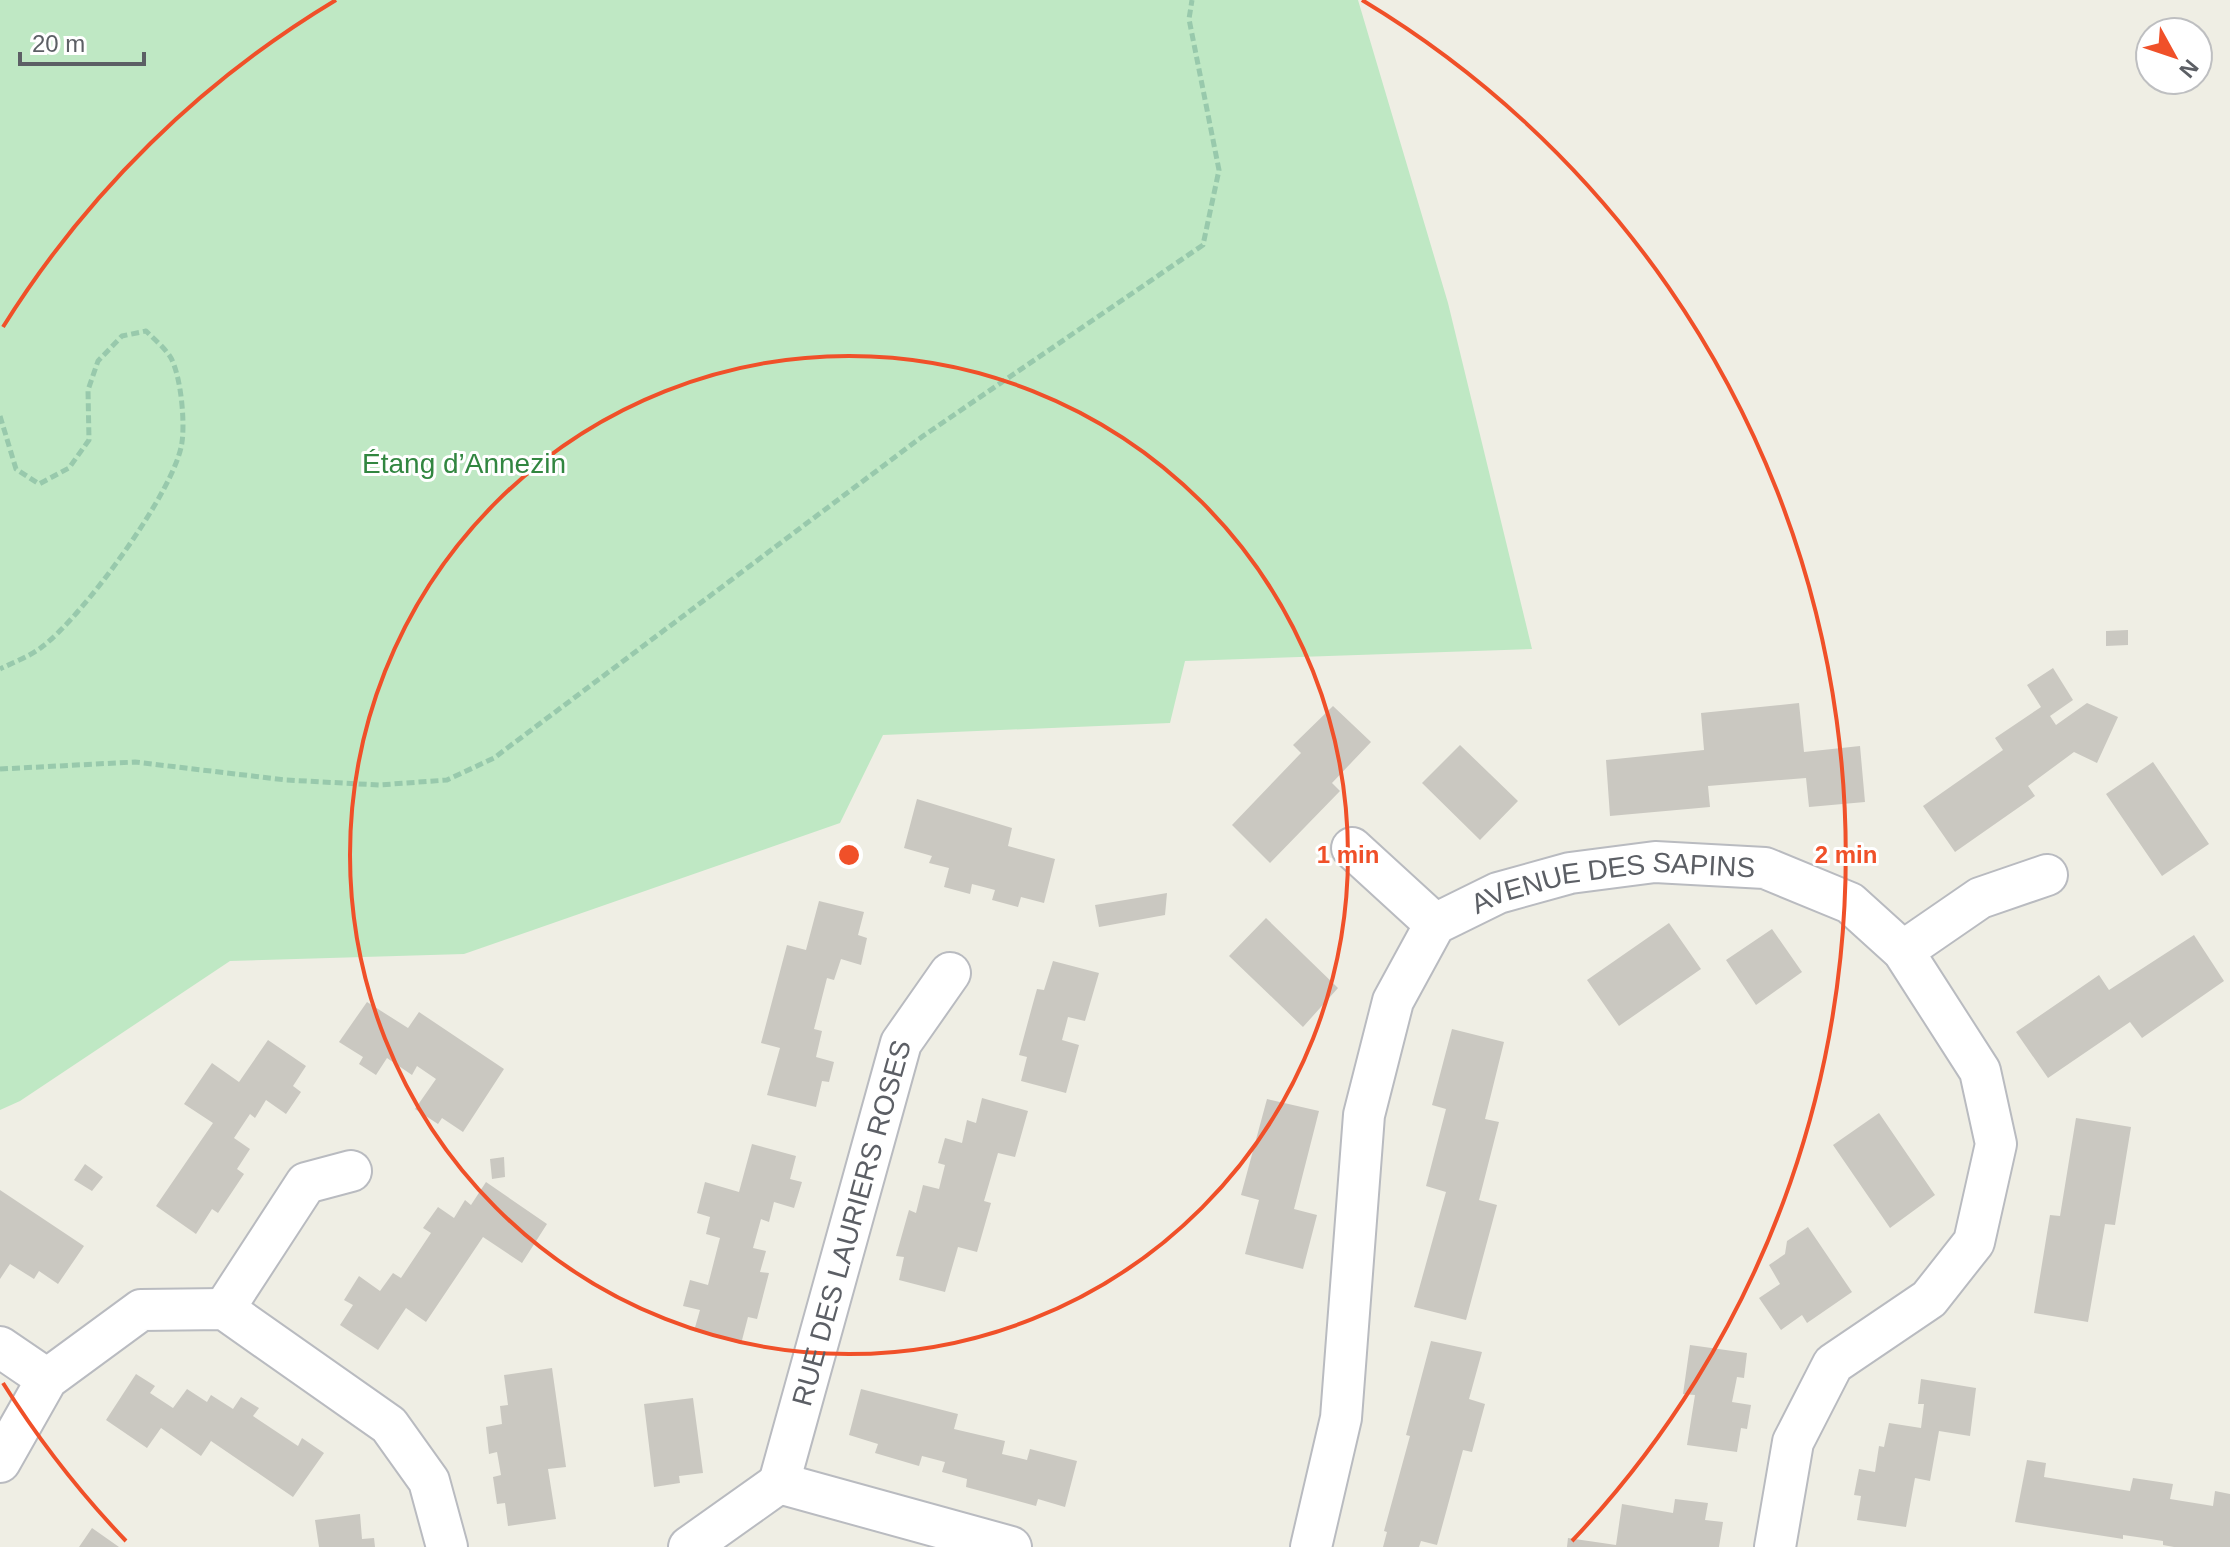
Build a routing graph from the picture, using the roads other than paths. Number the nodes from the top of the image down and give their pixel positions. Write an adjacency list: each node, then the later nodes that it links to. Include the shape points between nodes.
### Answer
1 (1352, 848): 3 (street)
2 (2047, 875): 4 (street, via 1980,898)
3 (1435, 924): 4 (street, AVENUE DES SAPINS, via 1498,893 1570,873 1655,862 1749,867 1765,868 1850,903); 15 (street, AVENUE DES SAPINS, via 1393,1001 1364,1115 1341,1418)
4 (1903, 951): 16 (street, AVENUE DES SAPINS, via 1980,1071 1996,1144 1974,1242 1929,1299 1833,1364 1793,1442)
5 (950, 973): 11 (street, RUE DES LAURIERS ROSES, via 901,1043)
6 (351, 1171): 7 (street, via 306,1183)
7 (224, 1309): 9 (street, via 141,1310); 12 (street, via 389,1425 429,1481)
8 (0, 1347): 9 (street)
9 (47, 1379): 10 (street)
10 (0, 1462)
11 (779, 1483): 13 (street); 14 (street)
12 (447, 1547)
13 (689, 1547)
14 (1011, 1547)
15 (1311, 1547)
16 (1775, 1547)

